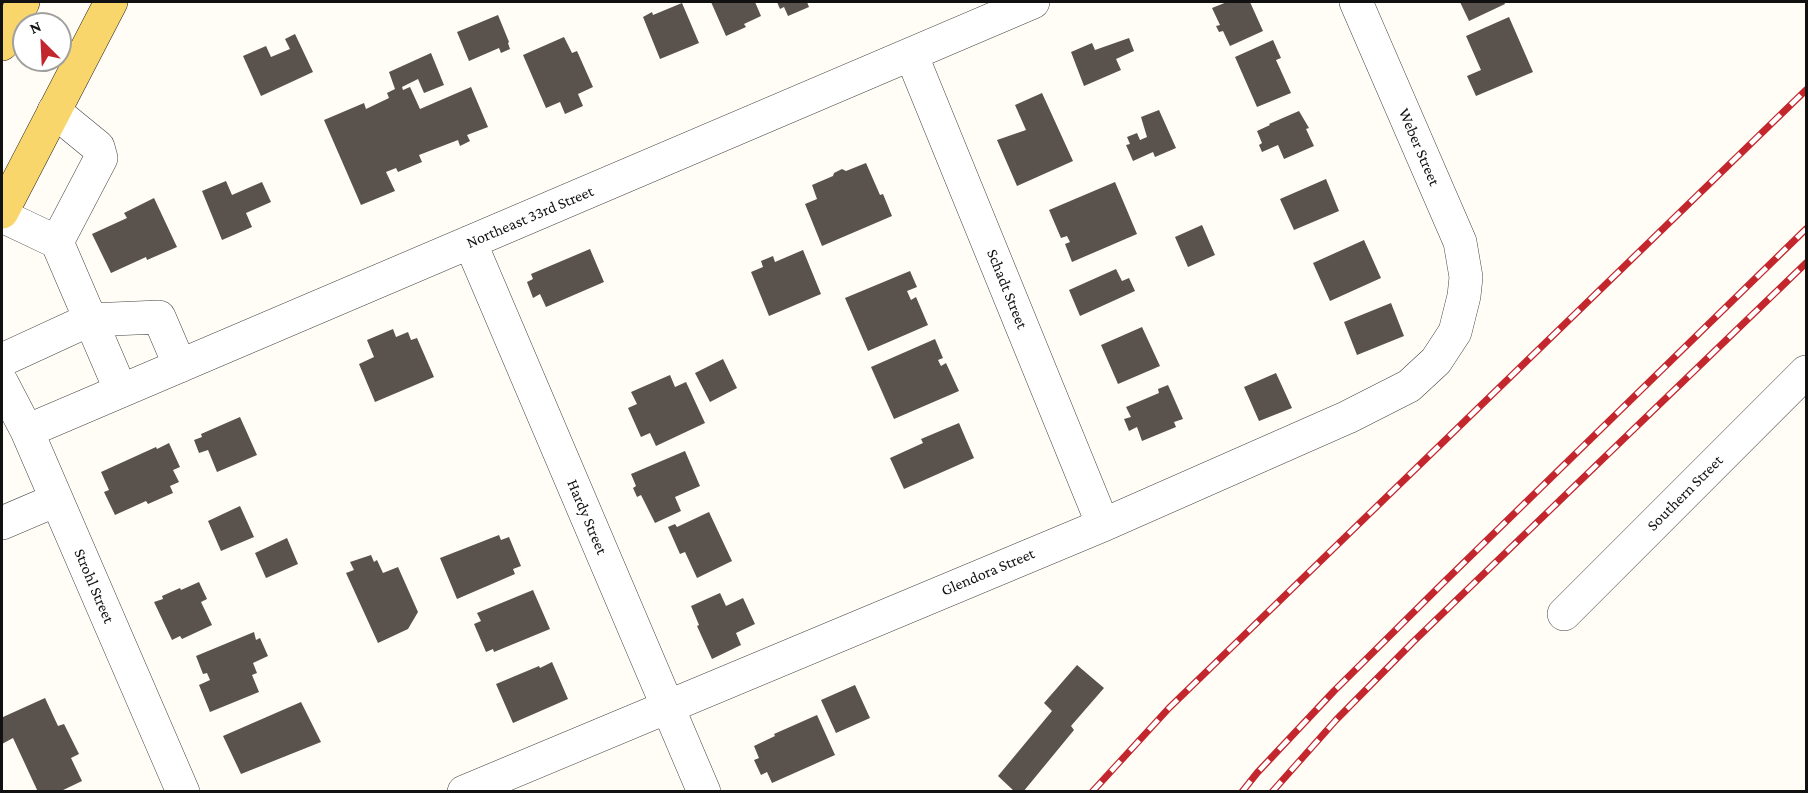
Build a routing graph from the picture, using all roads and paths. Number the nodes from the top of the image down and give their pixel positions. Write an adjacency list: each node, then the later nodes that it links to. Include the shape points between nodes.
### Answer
1 (23, 2): 5 (main road)
2 (111, 2): 7 (main road)
3 (1033, 2): 6 (street, Northeast 33rd Street)
4 (1356, 2): 11 (street, Weber Street, via 1460,242 1466,277)
5 (2, 44)
6 (911, 54): 10 (street, Northeast 33rd Street); 21 (street, Schadt Street)
7 (54, 111): 8 (main road); 9 (street, via 98,147 101,158)
8 (2, 214): 9 (street)
9 (57, 242): 12 (street)
10 (470, 242): 14 (street, Northeast 33rd Street); 23 (street, Hardy Street)
11 (1464, 296): 21 (street, Glendora Street, via 1455,332 1436,361 1409,386)
12 (89, 320): 13 (street); 14 (street, via 159,317); 17 (street)
13 (2, 360)
14 (180, 366): 17 (street, Northeast 33rd Street)
15 (1806, 372): 22 (street, Southern Street)
16 (2, 383): 18 (street, Strohl Street)
17 (121, 391): 18 (street, Northeast 33rd Street)
18 (27, 432): 19 (street, Strohl Street)
19 (56, 500): 20 (street); 24 (street, Strohl Street)
20 (2, 523)
21 (1103, 525): 23 (street, Glendora Street)
22 (1564, 614)
23 (668, 706): 25 (street, Glendora Street); 26 (street, Hardy Street)
24 (183, 792)
25 (464, 792)
26 (704, 792)

